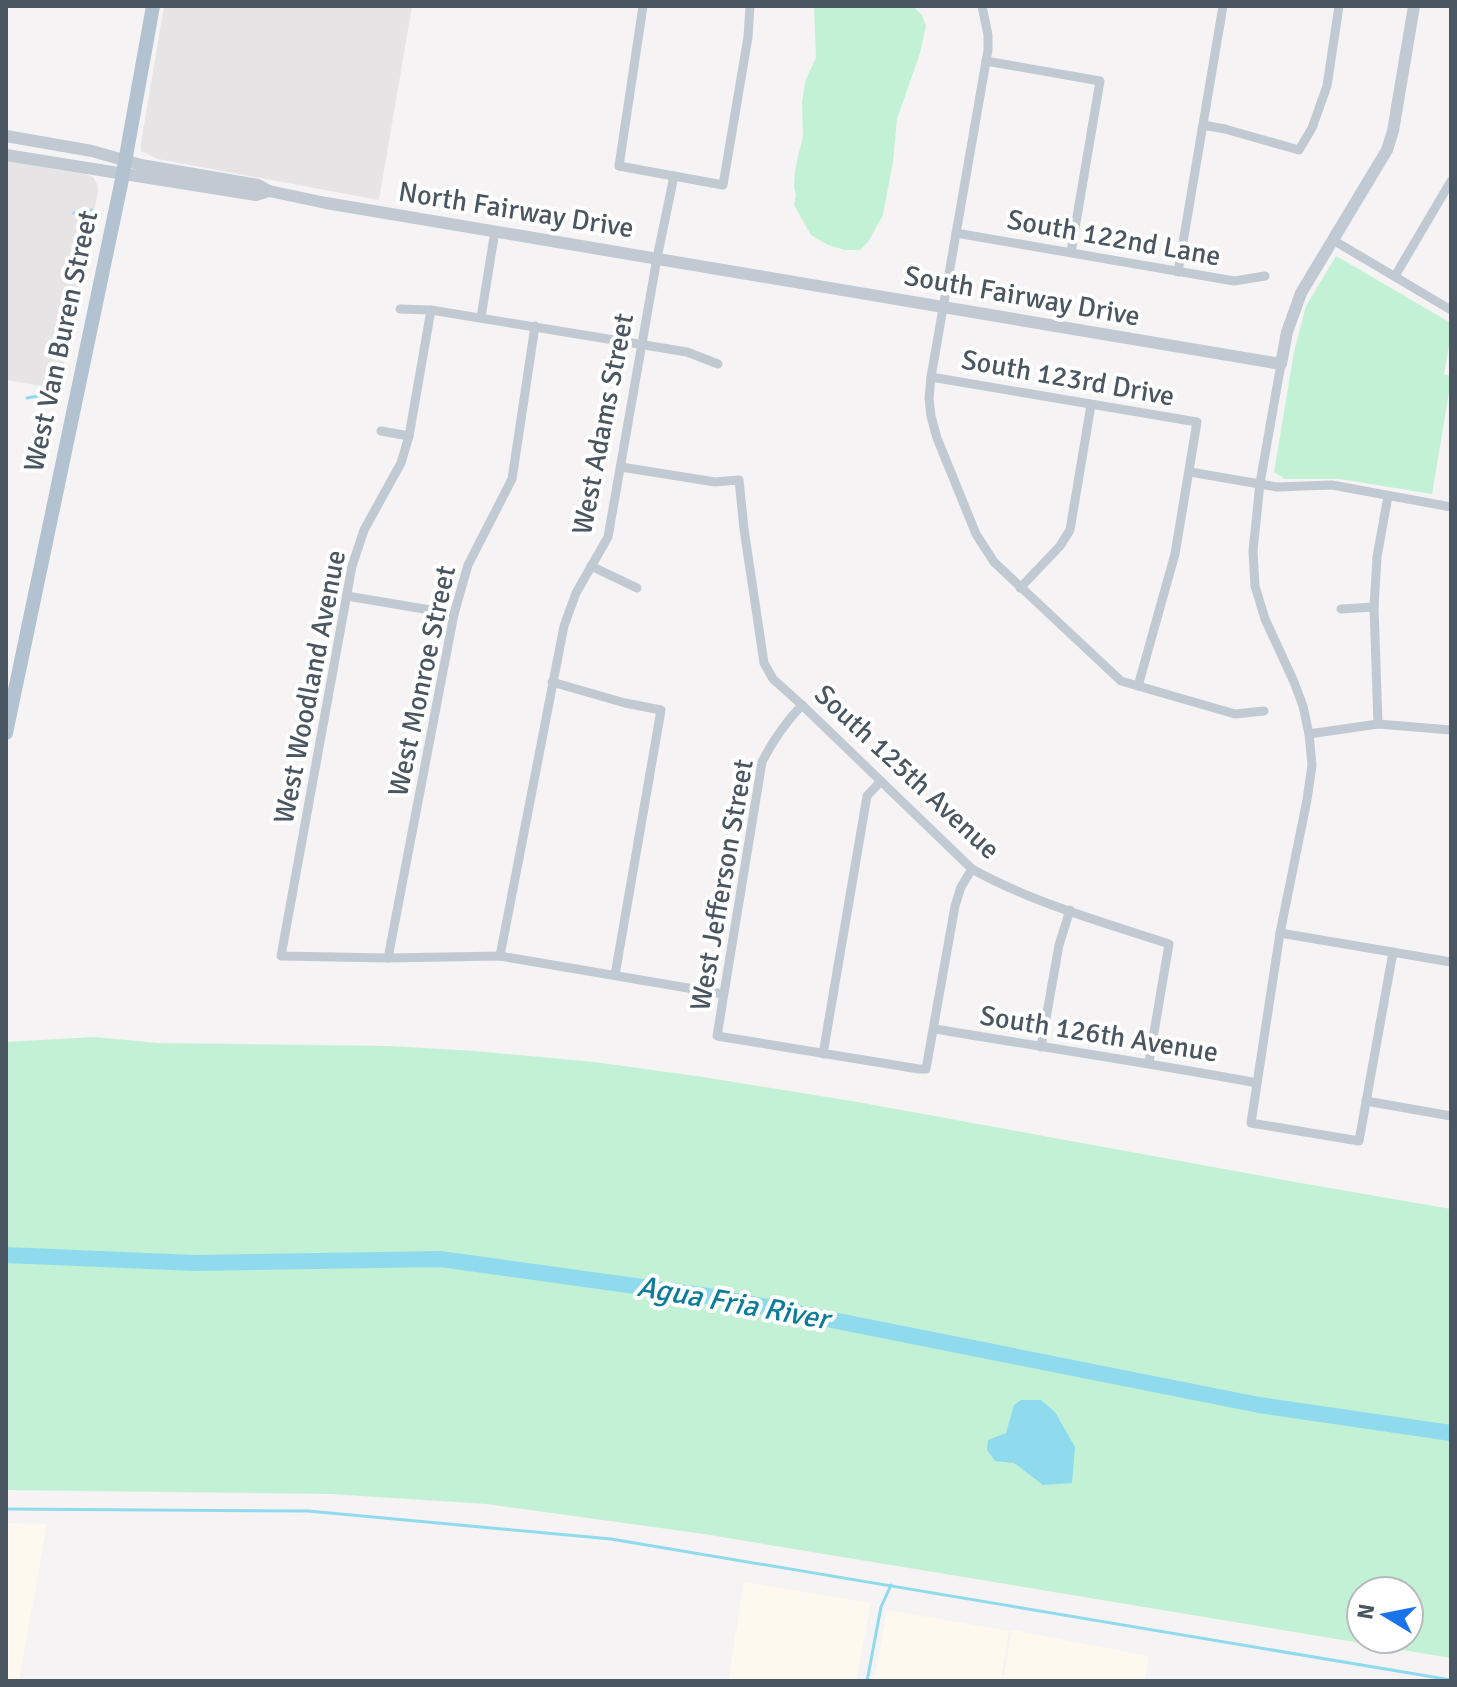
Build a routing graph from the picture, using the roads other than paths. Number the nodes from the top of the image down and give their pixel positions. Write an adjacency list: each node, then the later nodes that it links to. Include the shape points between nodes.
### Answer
1 (153, 6): 13 (main road, West Van Buren Street)
2 (643, 6): 14 (street, via 619,166)
3 (750, 6): 14 (street, via 723,185)
4 (982, 6): 8 (street)
5 (1223, 6): 9 (street)
6 (1339, 6): 9 (street, via 1327,86 1299,150)
7 (1414, 6): 18 (street, via 1387,150)
8 (986, 61): 17 (street); 19 (street, via 1100,81)
9 (1203, 125): 21 (street)
10 (13, 138): 11 (street, via 16,142); 13 (street, North Fairway Drive, via 92,151)
11 (6, 144)
12 (6, 155): 13 (street, North Fairway Drive)
13 (125, 167): 16 (street, North Fairway Drive, via 256,195 269,191); 50 (main road, West Van Buren Street)
14 (674, 176): 20 (street, West Adams Street)
15 (1451, 181): 24 (street)
16 (495, 231): 20 (street, North Fairway Drive); 29 (street)
17 (956, 233): 19 (street, South 122nd Lane); 25 (street)
18 (1333, 240): 24 (street); 33 (street, via 1297,303)
19 (1071, 252): 21 (street, South 122nd Lane)
20 (657, 258): 22 (street, North Fairway Drive); 31 (street, West Adams Street)
21 (1178, 272): 23 (street, South 122nd Lane, via 1234,281)
22 (755, 275): 25 (street, South Fairway Drive)
23 (1265, 276)
24 (1395, 276): 28 (street)
25 (944, 307): 33 (street, South Fairway Drive); 34 (street)
26 (400, 309): 27 (street)
27 (431, 310): 29 (street); 37 (street, West Woodland Avenue)
28 (1451, 310)
29 (481, 317): 30 (street)
30 (535, 326): 31 (street); 49 (street, West Monroe Street, via 512,479 468,565)
31 (643, 344): 32 (street); 38 (street, West Adams Street)
32 (718, 364)
33 (1281, 364): 40 (street)
34 (931, 377): 35 (street, South 123rd Drive); 45 (street, via 929,398 937,438 976,534)
35 (1091, 405): 39 (street, South 123rd Drive, via 1197,422); 45 (street, via 1070,530)
36 (381, 431): 37 (street)
37 (409, 436): 46 (street, West Woodland Avenue, via 401,463 364,530)
38 (621, 467): 43 (street, West Adams Street, via 608,537); 53 (street, South 125th Avenue, via 715,482 739,480 764,663 773,679)
39 (1190, 472): 40 (street); 52 (street, via 1175,554)
40 (1260, 483): 41 (street, via 1332,485); 58 (street, via 1255,586)
41 (1388, 496): 42 (street); 47 (street)
42 (1451, 507)
43 (591, 566): 44 (street); 51 (street, West Adams Street, via 564,626)
44 (637, 588)
45 (1020, 588): 52 (street, via 1121,681)
46 (347, 596): 49 (street); 65 (street, West Woodland Avenue, via 281,956)
47 (1374, 607): 48 (street); 55 (street)
48 (1341, 609)
49 (454, 614): 65 (street, West Monroe Street)
50 (11, 682): 57 (main road, West Van Buren Street)
51 (552, 682): 64 (street, West Adams Street); 67 (street, via 661,710)
52 (1138, 686): 54 (street, via 1235,714)
53 (802, 705): 59 (street, South 125th Avenue); 68 (street, West Jefferson Street, via 762,762)
54 (1264, 711)
55 (1378, 724): 56 (street); 58 (street)
56 (1451, 730)
57 (6, 733)
58 (1309, 734): 62 (street, via 1307,800)
59 (880, 782): 60 (street, South 125th Avenue); 71 (street, via 867,796)
60 (972, 869): 61 (street, South 125th Avenue); 69 (street, via 955,906)
61 (1070, 910): 70 (street); 72 (street, South 125th Avenue, via 1169,944)
62 (1280, 933): 63 (street); 73 (street)
63 (1393, 952): 66 (street); 74 (street)
64 (500, 956): 65 (street); 67 (street)
65 (388, 958)
66 (1451, 962)
67 (615, 975): 68 (street)
68 (723, 994): 71 (street, West Jefferson Street, via 717,1036)
69 (935, 1029): 70 (street, South 126th Avenue); 71 (street, via 926,1069)
70 (1041, 1047): 72 (street, South 126th Avenue)
71 (823, 1054)
72 (1149, 1062): 73 (street, South 126th Avenue)
73 (1257, 1083): 74 (street, via 1251,1123 1359,1141)
74 (1366, 1101): 75 (street)
75 (1451, 1116)

